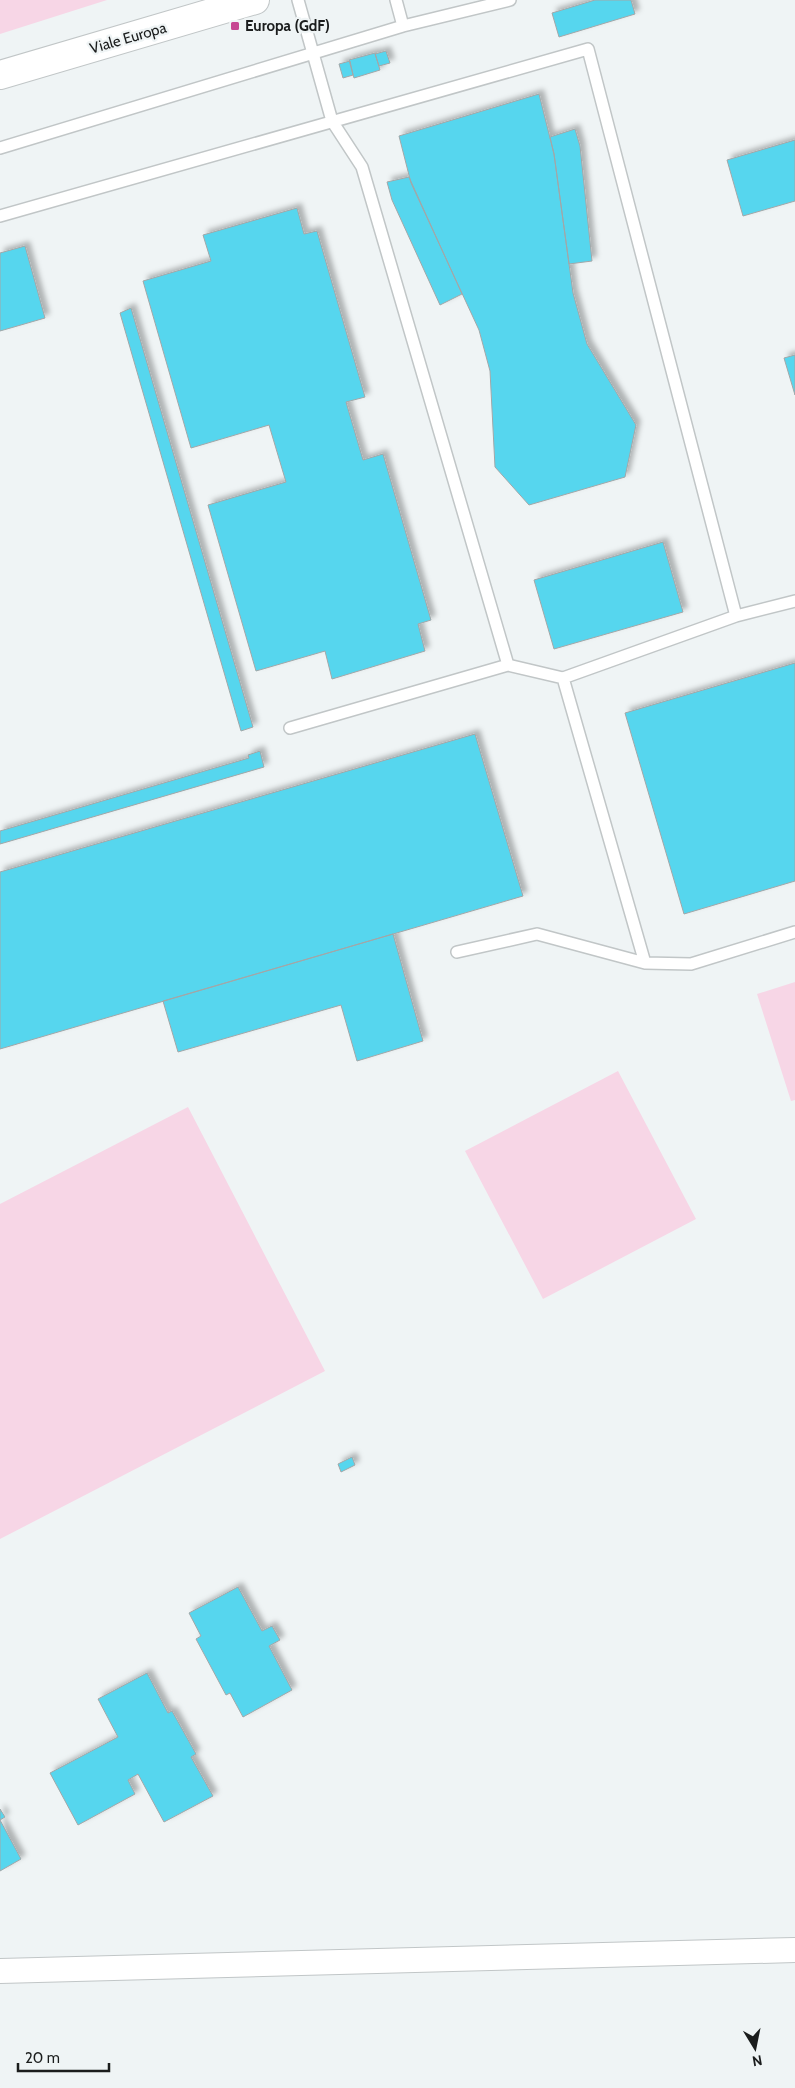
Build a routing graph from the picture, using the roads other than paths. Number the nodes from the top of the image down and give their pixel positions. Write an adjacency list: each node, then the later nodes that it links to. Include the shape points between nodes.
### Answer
1 (255, 0): 7 (main road, Viale Europa)
2 (298, 0): 6 (lane)
3 (396, 0): 5 (lane)
4 (510, 0): 5 (lane)
5 (403, 26): 6 (lane)
6 (313, 54): 8 (lane); 9 (lane)
7 (0, 75)
8 (332, 122): 10 (lane); 12 (lane, via 588,49); 13 (lane, via 362,167)
9 (0, 148)
10 (0, 216)
11 (795, 601): 12 (lane)
12 (736, 616): 14 (lane)
13 (508, 665): 14 (lane); 15 (lane)
14 (562, 678): 18 (lane)
15 (290, 728)
16 (795, 932): 18 (lane, via 692,964)
17 (457, 952): 18 (lane, via 537,934)
18 (646, 963)
19 (795, 1950): 20 (street)
20 (0, 1971)

